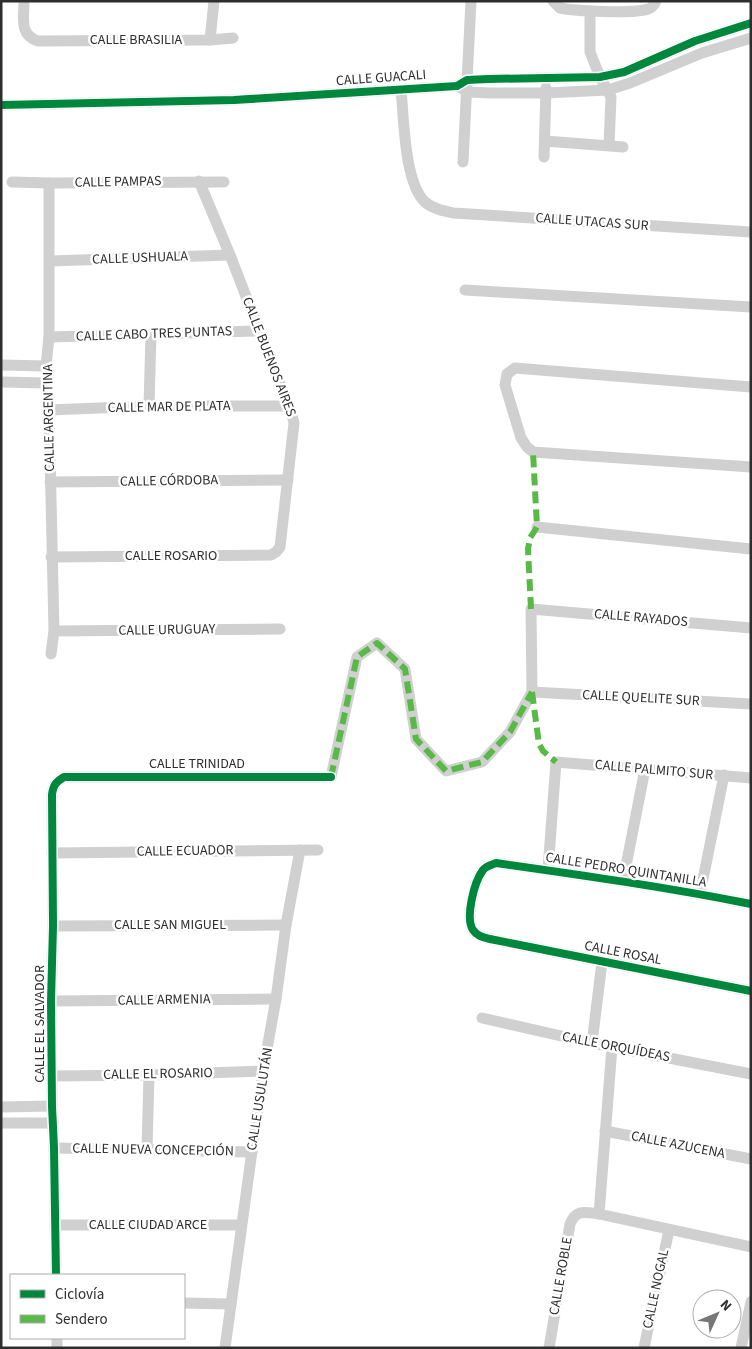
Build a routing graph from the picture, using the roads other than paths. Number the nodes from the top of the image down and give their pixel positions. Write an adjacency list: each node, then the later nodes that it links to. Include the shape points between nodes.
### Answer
1 (24, 1): 10 (street, CALLE BRASILIA, via 25,31 38,41)
2 (214, 1): 10 (street)
3 (471, 1): 13 (street)
4 (554, 1): 6 (street, via 560,8)
5 (656, 1): 6 (street, via 650,9 641,11)
6 (590, 11): 11 (street, via 590,52)
7 (751, 23): 11 (street, CALLE GUACALI, via 695,41 624,72)
8 (233, 38): 10 (street, CALLE BRASILIA)
9 (751, 38): 15 (street, CALLE GUACALI, via 702,53)
10 (210, 40)
11 (600, 77): 12 (street, CALLE GUACALI); 15 (street)
12 (546, 78): 13 (street, CALLE GUACALI, via 488,78); 16 (street)
13 (464, 86): 14 (street, CALLE GUACALI); 16 (street, CALLE GUACALI); 22 (street)
14 (401, 90): 17 (street, CALLE GUACALI, via 234,100); 27 (street, CALLE UTACAS SUR, via 412,177 425,202 434,208 454,213)
15 (608, 90): 16 (street, CALLE GUACALI); 19 (street, via 612,107)
16 (546, 93): 18 (street)
17 (1, 105)
18 (545, 141): 19 (street); 21 (street)
19 (609, 145): 20 (street)
20 (623, 147)
21 (544, 157)
22 (464, 162)
23 (12, 182): 26 (street, CALLE PAMPAS)
24 (199, 182): 25 (street, CALLE PAMPAS); 26 (street, CALLE PAMPAS); 28 (street, CALLE BUENOS AIRES)
25 (224, 182)
26 (49, 183): 29 (street, CALLE ARGENTINA)
27 (751, 232)
28 (230, 256): 29 (street, CALLE USHUALA); 32 (street, CALLE BUENOS AIRES)
29 (50, 261): 34 (street, CALLE ARGENTINA)
30 (465, 290): 31 (street)
31 (751, 307)
32 (259, 331): 33 (street, CALLE CABO TRES PUNTAS); 41 (street, CALLE BUENOS AIRES)
33 (151, 334): 34 (street, CALLE CABO TRES PUNTAS); 40 (street)
34 (49, 337): 36 (street, CALLE ARGENTINA)
35 (1, 365): 36 (street)
36 (46, 366): 38 (street, CALLE ARGENTINA)
37 (1, 382): 38 (street)
38 (47, 383): 42 (street, CALLE ARGENTINA)
39 (751, 387): 43 (street, via 515,368 507,374 505,385 521,438 533,452)
40 (149, 406): 41 (street, CALLE MAR DE PLATA); 42 (street, CALLE MAR DE PLATA)
41 (289, 406): 44 (street, CALLE BUENOS AIRES, via 294,423)
42 (49, 410): 45 (street, CALLE ARGENTINA)
43 (751, 467)
44 (288, 480): 45 (street, CALLE CÓRDOBA); 47 (street, CALLE BUENOS AIRES)
45 (50, 482): 49 (street, CALLE ARGENTINA)
46 (537, 527): 48 (street)
47 (282, 540): 49 (street, CALLE ROSARIO, via 280,547 271,555)
48 (751, 549)
49 (51, 557): 52 (street, CALLE ARGENTINA)
50 (751, 628): 54 (street, CALLE RAYADOS, via 532,608)
51 (280, 629): 52 (street, CALLE URUGUAY)
52 (54, 632): 53 (street, CALLE ARGENTINA)
53 (51, 654)
54 (532, 692): 55 (street, CALLE QUELITE SUR); 58 (street, CALLE TRINIDAD, via 510,732 482,762 446,771 416,740 405,669 377,643 357,657 332,777)
55 (751, 704)
56 (645, 769): 57 (street, CALLE PALMITO SUR); 63 (street, CALLE PALMITO SUR, via 556,762); 64 (street)
57 (724, 775): 59 (street, CALLE PALMITO SUR); 65 (street)
58 (64, 777): 62 (street, CALLE EL SALVADOR, via 56,781 53,788)
59 (751, 778)
60 (300, 850): 61 (street, CALLE ECUADOR); 62 (street, CALLE ECUADOR); 67 (street, CALLE USULUTÁN)
61 (318, 850)
62 (52, 853): 68 (street, CALLE EL SALVADOR)
63 (548, 870): 64 (street, CALLE PEDRO QUINTANILLA); 69 (street, CALLE PEDRO QUINTANILLA, via 496,863 482,871 476,882 470,920 478,935)
64 (623, 881): 65 (street, CALLE PEDRO QUINTANILLA)
65 (700, 894): 66 (street, CALLE PEDRO QUINTANILLA)
66 (751, 904)
67 (286, 925): 68 (street, CALLE SAN MIGUEL); 72 (street, CALLE USULUTÁN)
68 (53, 926): 73 (street, CALLE EL SALVADOR)
69 (490, 939): 70 (street, CALLE ROSAL)
70 (602, 962): 71 (street, CALLE ROSAL); 75 (street)
71 (751, 991)
72 (276, 999): 73 (street, CALLE ARMENIA); 77 (street, CALLE USULUTÁN)
73 (51, 1001): 80 (street, CALLE EL SALVADOR)
74 (482, 1018): 75 (street, CALLE ORQUÍDEAS)
75 (592, 1043): 76 (street, CALLE ORQUÍDEAS)
76 (612, 1047): 78 (street, CALLE ORQUÍDEAS); 85 (street)
77 (263, 1072): 79 (street, CALLE EL ROSARIO); 88 (street, CALLE USULUTÁN)
78 (751, 1074)
79 (149, 1075): 80 (street, CALLE EL ROSARIO); 87 (street)
80 (52, 1076): 81 (street, CALLE EL SALVADOR)
81 (52, 1106): 82 (street); 84 (street, CALLE EL SALVADOR)
82 (1, 1107)
83 (1, 1123): 84 (street)
84 (53, 1123): 86 (street, CALLE EL SALVADOR)
85 (605, 1131): 89 (street, CALLE AZUCENA); 90 (street)
86 (54, 1148): 87 (street, CALLE NUEVA CONCEPCIÓN); 91 (street, CALLE EL SALVADOR)
87 (147, 1149): 88 (street, CALLE NUEVA CONCEPCIÓN)
88 (252, 1152): 92 (street, CALLE USULUTÁN)
89 (751, 1159)
90 (599, 1214): 93 (street); 100 (street, CALLE ROBLE, via 585,1212 572,1218)
91 (55, 1225): 92 (street, CALLE CIUDAD ARCE); 95 (street, CALLE EL SALVADOR)
92 (241, 1225): 98 (street, CALLE USULUTÁN)
93 (669, 1230): 94 (street); 101 (street, CALLE NOGAL)
94 (751, 1247)
95 (56, 1274)
96 (751, 1302): 102 (street)
97 (185, 1303): 98 (street)
98 (230, 1304): 99 (street, CALLE USULUTÁN)
99 (225, 1348)
100 (548, 1348)
101 (644, 1348)
102 (741, 1348)

